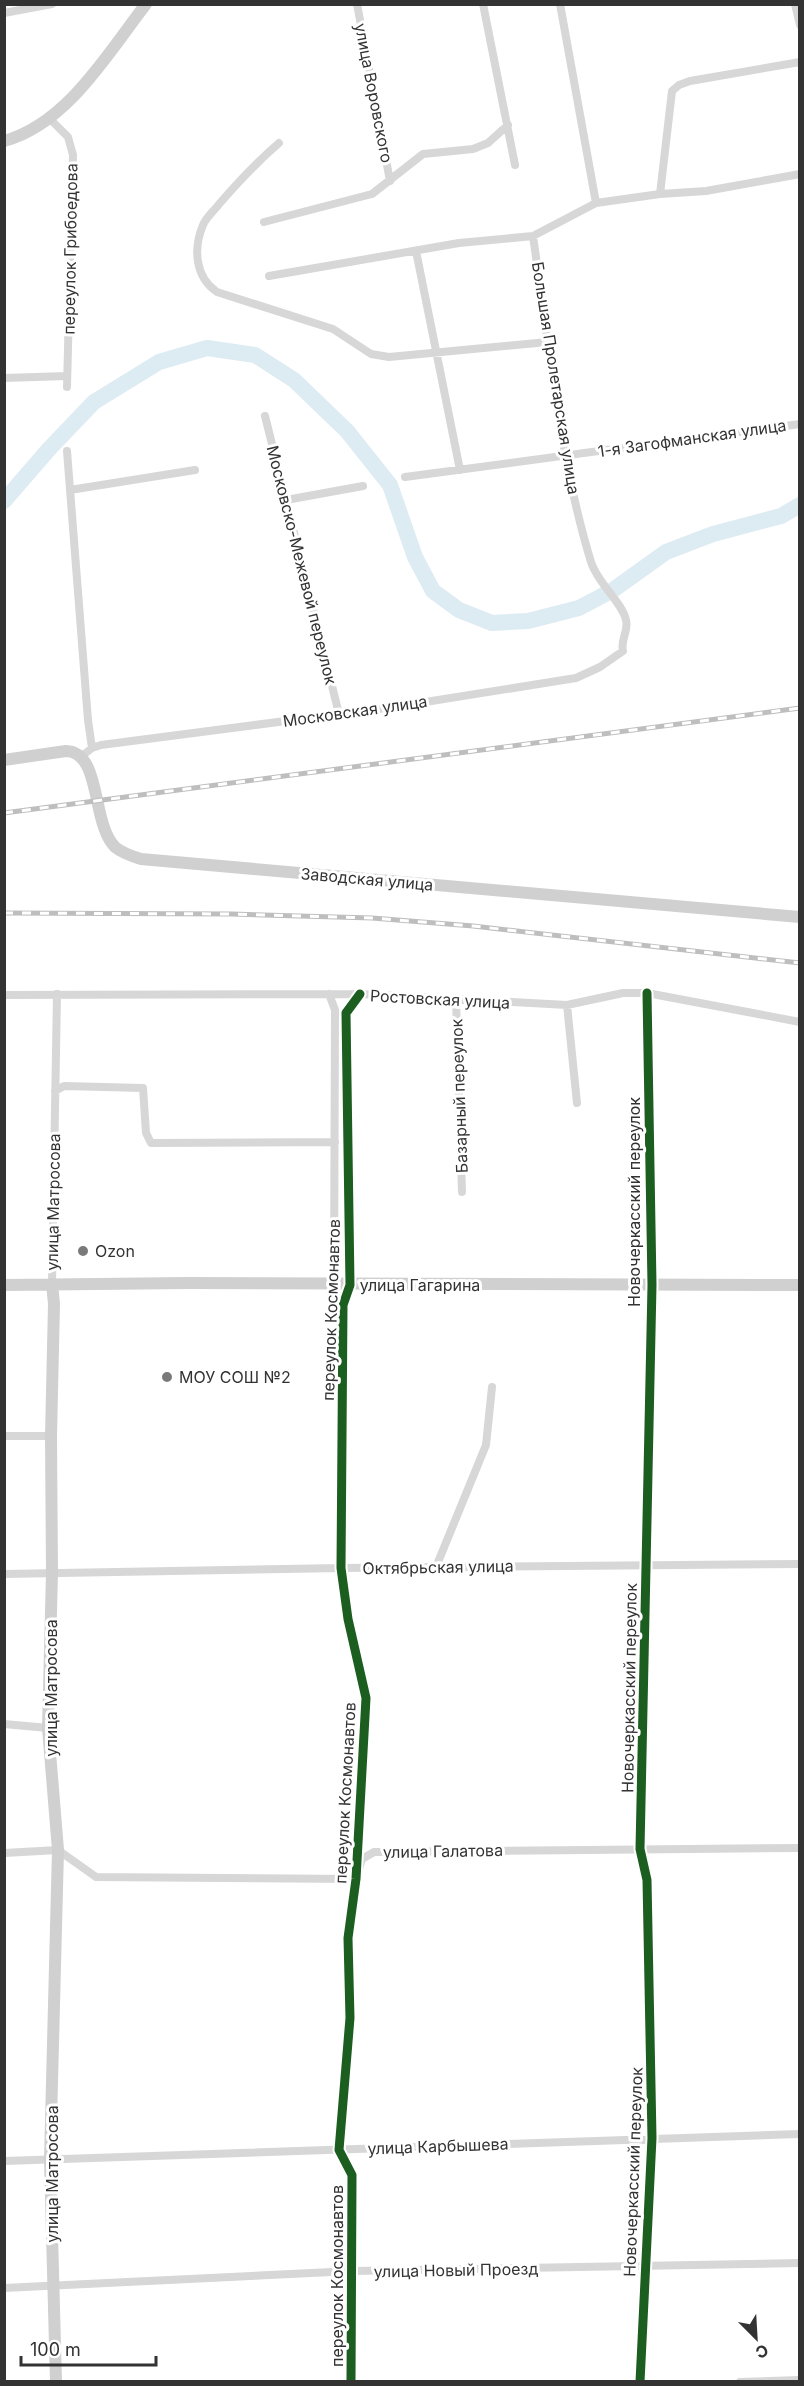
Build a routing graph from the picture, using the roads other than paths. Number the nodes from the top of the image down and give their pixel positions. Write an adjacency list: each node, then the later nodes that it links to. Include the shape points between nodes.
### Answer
1 (52, 4): 7 (street)
2 (146, 4): 10 (main road, via 64,107)
3 (357, 4): 16 (street, улица Воровского)
4 (483, 4): 11 (street)
5 (560, 4): 18 (street)
6 (795, 4): 8 (street)
7 (4, 13)
8 (800, 25)
9 (800, 62): 17 (street, via 690,81 672,91)
10 (50, 119): 12 (main road, via 33,131); 25 (street, переулок Грибоедова, via 71,142 73,163)
11 (508, 125): 14 (street); 16 (street, via 488,143 473,149 423,154)
12 (4, 141)
13 (279, 143): 24 (street, via 249,169 203,223 197,246 198,269 208,286 333,329 371,354 389,357)
14 (515, 165)
15 (800, 174): 17 (street, via 706,191)
16 (390, 181): 19 (street, via 353,201)
17 (660, 194): 18 (street)
18 (596, 203): 20 (street)
19 (264, 222)
20 (533, 236): 21 (street); 23 (street, Большая Пролетарская улица)
21 (416, 251): 22 (street); 24 (street)
22 (269, 276)
23 (548, 342): 24 (street); 31 (street, Большая Пролетарская улица)
24 (437, 351): 33 (street)
25 (67, 376): 26 (street); 27 (street, переулок Грибоедова)
26 (4, 378)
27 (66, 387)
28 (265, 416): 37 (street, Московско-Межевой переулок)
29 (800, 423): 31 (street, 1-я Загофманская улица)
30 (67, 451): 36 (street)
31 (566, 456): 33 (street, 1-я Загофманская улица); 38 (street, Большая Пролетарская улица, via 592,563 626,619)
32 (195, 470): 36 (street)
33 (460, 470): 34 (street, 1-я Загофманская улица)
34 (405, 477)
35 (363, 486): 37 (street)
36 (70, 490): 40 (street, via 88,720)
37 (286, 500): 39 (street, Московско-Межевой переулок)
38 (623, 651): 39 (street, Московская улица, via 576,678)
39 (339, 714): 40 (street, Московская улица)
40 (87, 752): 41 (main road, via 66,751); 42 (main road, Заводская улица, via 104,831 122,852 141,859)
41 (4, 760)
42 (800, 917)
43 (647, 993): 49 (street, Ростовская улица, via 623,993); 50 (street, Ростовская улица); 59 (street, Новочеркасский переулок)
44 (57, 994): 45 (street, Ростовская улица); 47 (street, Ростовская улица); 51 (street, улица Матросова)
45 (328, 994): 46 (street, Ростовская улица); 53 (street, via 335,1010)
46 (360, 994): 48 (street, Ростовская улица); 58 (street, переулок Космонавтов, via 346,1013)
47 (4, 995)
48 (456, 999): 49 (street, Ростовская улица); 54 (street, Базарный переулок)
49 (567, 1005): 52 (street)
50 (800, 1022)
51 (55, 1091): 53 (street, via 64,1086 143,1088 146,1133 151,1143); 55 (street, улица Матросова)
52 (577, 1103)
53 (335, 1142): 57 (street)
54 (462, 1192)
55 (52, 1284): 56 (main road, улица Гагарина); 57 (main road, улица Гагарина); 63 (main road, улица Матросова)
56 (4, 1285)
57 (334, 1285): 58 (main road, улица Гагарина)
58 (350, 1285): 59 (main road, улица Гагарина); 67 (street, переулок Космонавтов, via 343,1305)
59 (652, 1285): 60 (main road, улица Гагарина); 64 (street, Новочеркасский переулок)
60 (800, 1285)
61 (492, 1387): 66 (street, via 486,1445)
62 (4, 1436): 63 (street)
63 (51, 1436): 68 (main road, улица Матросова)
64 (646, 1564): 65 (street, Октябрьская улица); 66 (street, Октябрьская улица); 73 (street, Новочеркасский переулок)
65 (800, 1564)
66 (436, 1567): 67 (street, Октябрьская улица)
67 (341, 1568): 68 (street, Октябрьская улица); 76 (street, переулок Космонавтов, via 366,1698)
68 (52, 1573): 69 (street, Октябрьская улица); 71 (main road, улица Матросова)
69 (4, 1574)
70 (4, 1724): 71 (street)
71 (48, 1728): 74 (main road, улица Матросова)
72 (800, 1848): 73 (street, улица Галатова)
73 (640, 1849): 76 (street, улица Галатова, via 374,1852 362,1859); 78 (street, Новочеркасский переулок, via 647,1880)
74 (58, 1850): 75 (street); 76 (street, via 96,1877); 80 (main road, улица Матросова)
75 (4, 1853)
76 (356, 1880): 79 (street, переулок Космонавтов, via 348,1938 350,2018)
77 (800, 2134): 78 (street, улица Карбышева)
78 (652, 2138): 79 (street, улица Карбышева); 83 (street, Новочеркасский переулок)
79 (339, 2150): 80 (street, улица Карбышева); 84 (street, переулок Космонавтов, via 352,2175)
80 (50, 2160): 81 (street, улица Карбышева); 85 (main road, улица Матросова)
81 (4, 2161)
82 (800, 2262): 83 (street, улица Новый Проезд)
83 (645, 2267): 84 (street, улица Новый Проезд); 90 (street, Новочеркасский переулок)
84 (353, 2271): 85 (street, улица Новый Проезд); 89 (street, переулок Космонавтов)
85 (53, 2286): 86 (street, улица Новый Проезд); 88 (main road, улица Матросова)
86 (4, 2288)
87 (800, 2380): 91 (street)
88 (56, 2382)
89 (351, 2382)
90 (640, 2382)
91 (740, 2382)

